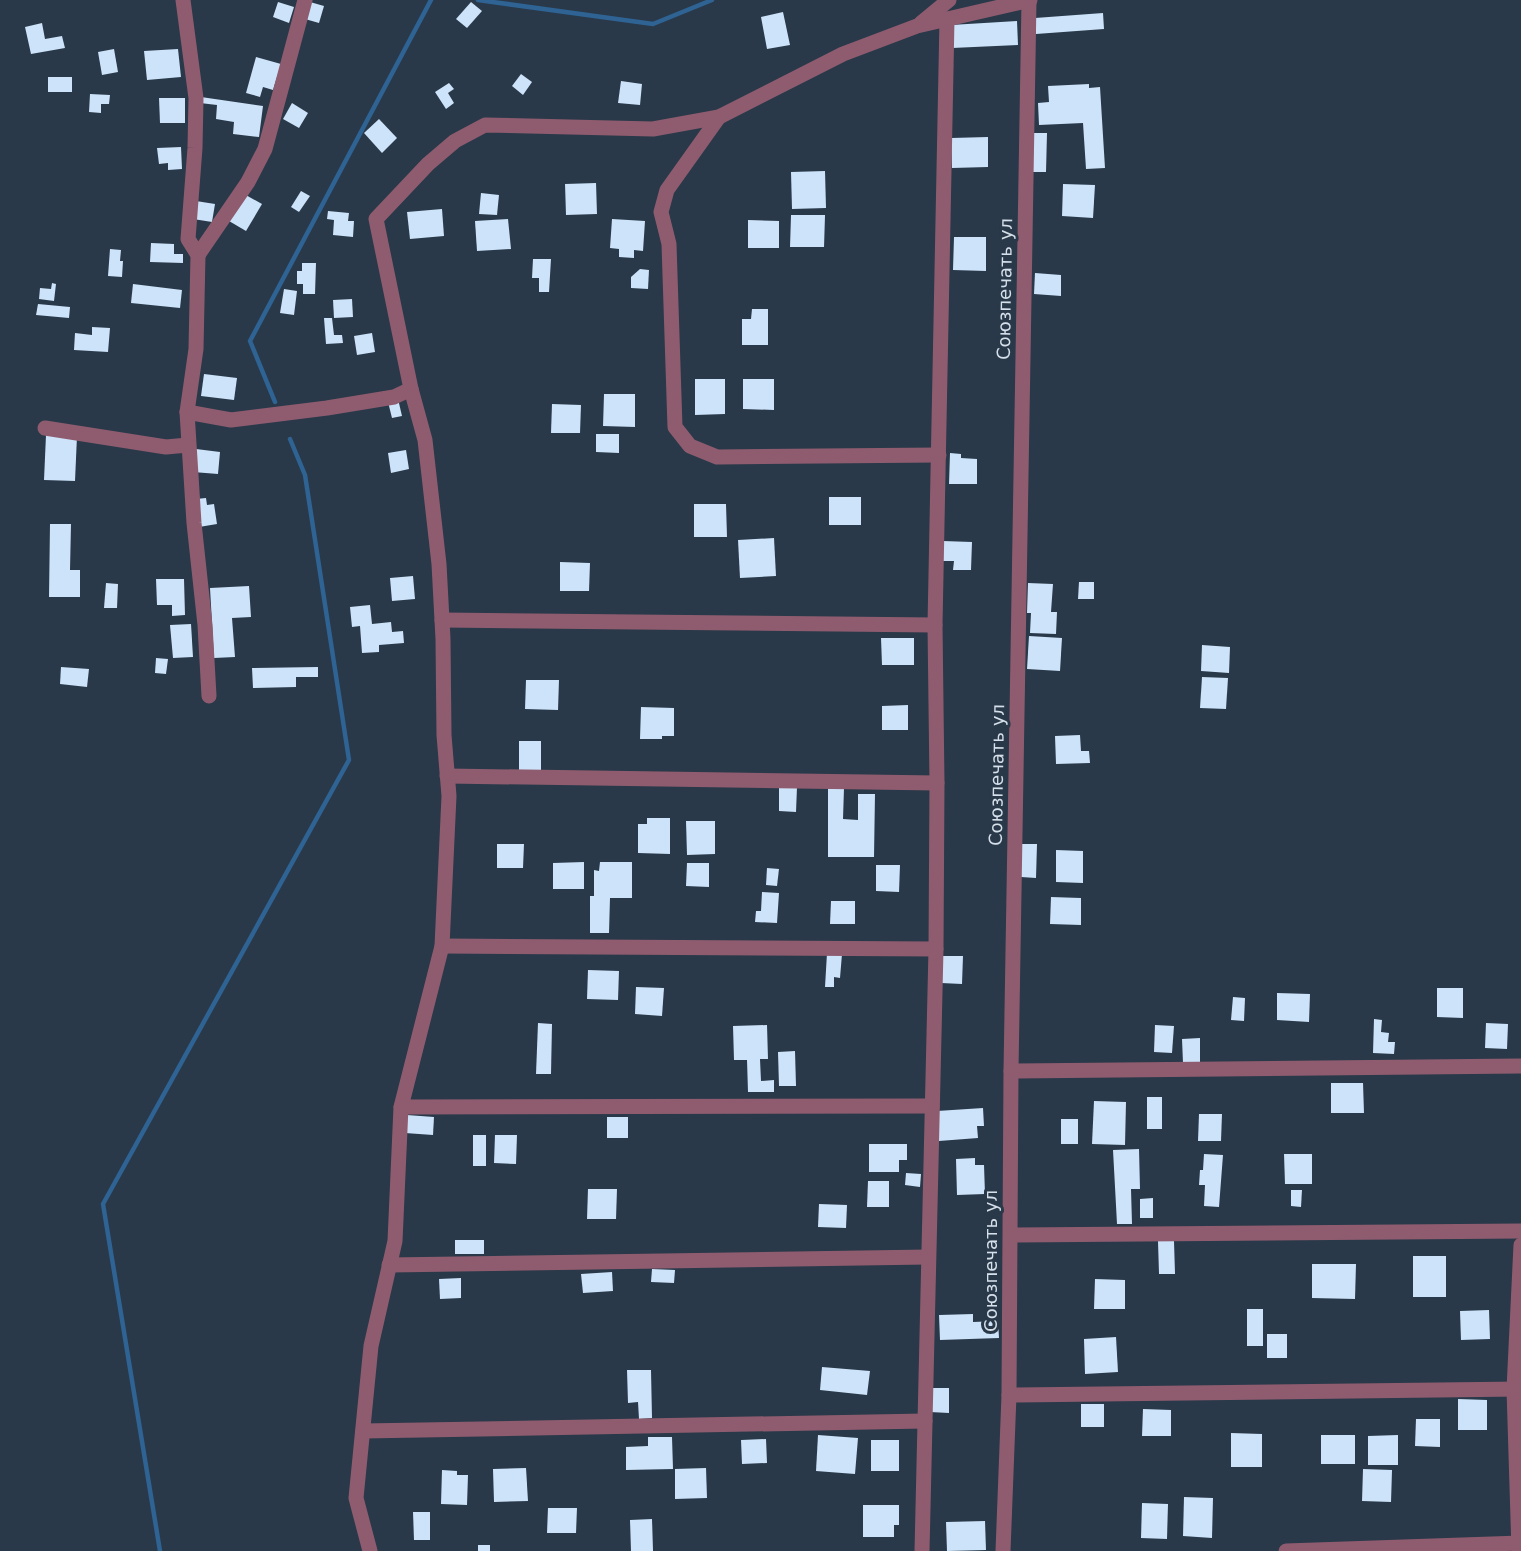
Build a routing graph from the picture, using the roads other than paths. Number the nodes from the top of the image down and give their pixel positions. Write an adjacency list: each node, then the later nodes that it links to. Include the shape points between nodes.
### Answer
1 (183, 0): 8 (street, via 196,98 188,239)
2 (305, 0): 8 (street, via 265,148 248,182)
3 (949, 0): 6 (street)
4 (1030, 0): 5 (street); 22 (street, Союзпечать ул)
5 (947, 19): 6 (street); 13 (street)
6 (917, 26): 7 (street, via 843,54)
7 (719, 117): 9 (street, via 653,129 484,125 455,141 428,164 376,219); 13 (street, via 667,190 661,212 669,244 675,427 690,446 717,457)
8 (198, 255): 10 (street, via 196,349)
9 (411, 389): 10 (street, via 394,397 231,420); 14 (street, via 425,440)
10 (187, 412): 12 (street)
11 (45, 428): 12 (street, via 166,447)
12 (188, 445): 16 (street)
13 (939, 455): 15 (street)
14 (442, 620): 15 (street); 17 (street)
15 (935, 625): 18 (street)
16 (209, 696)
17 (447, 776): 18 (street); 19 (street)
18 (938, 783): 20 (street)
19 (442, 946): 20 (street); 24 (street)
20 (936, 949): 23 (street)
21 (1521, 1066): 22 (street)
22 (1011, 1071): 26 (street, Союзпечать ул)
23 (932, 1106): 24 (street); 28 (street)
24 (401, 1107): 29 (street, via 394,1241)
25 (1521, 1231): 26 (street)
26 (1011, 1235): 31 (street, Союзпечать ул)
27 (1521, 1245): 30 (street)
28 (928, 1257): 29 (street); 32 (street)
29 (389, 1265): 33 (street, via 371,1346)
30 (1518, 1389): 31 (street); 34 (street)
31 (1009, 1395): 37 (street, Союзпечать ул)
32 (925, 1421): 33 (street); 36 (street)
33 (363, 1431): 35 (street, via 356,1498)
34 (1520, 1546): 38 (street)
35 (370, 1551)
36 (922, 1551)
37 (1003, 1551)
38 (1286, 1551)

